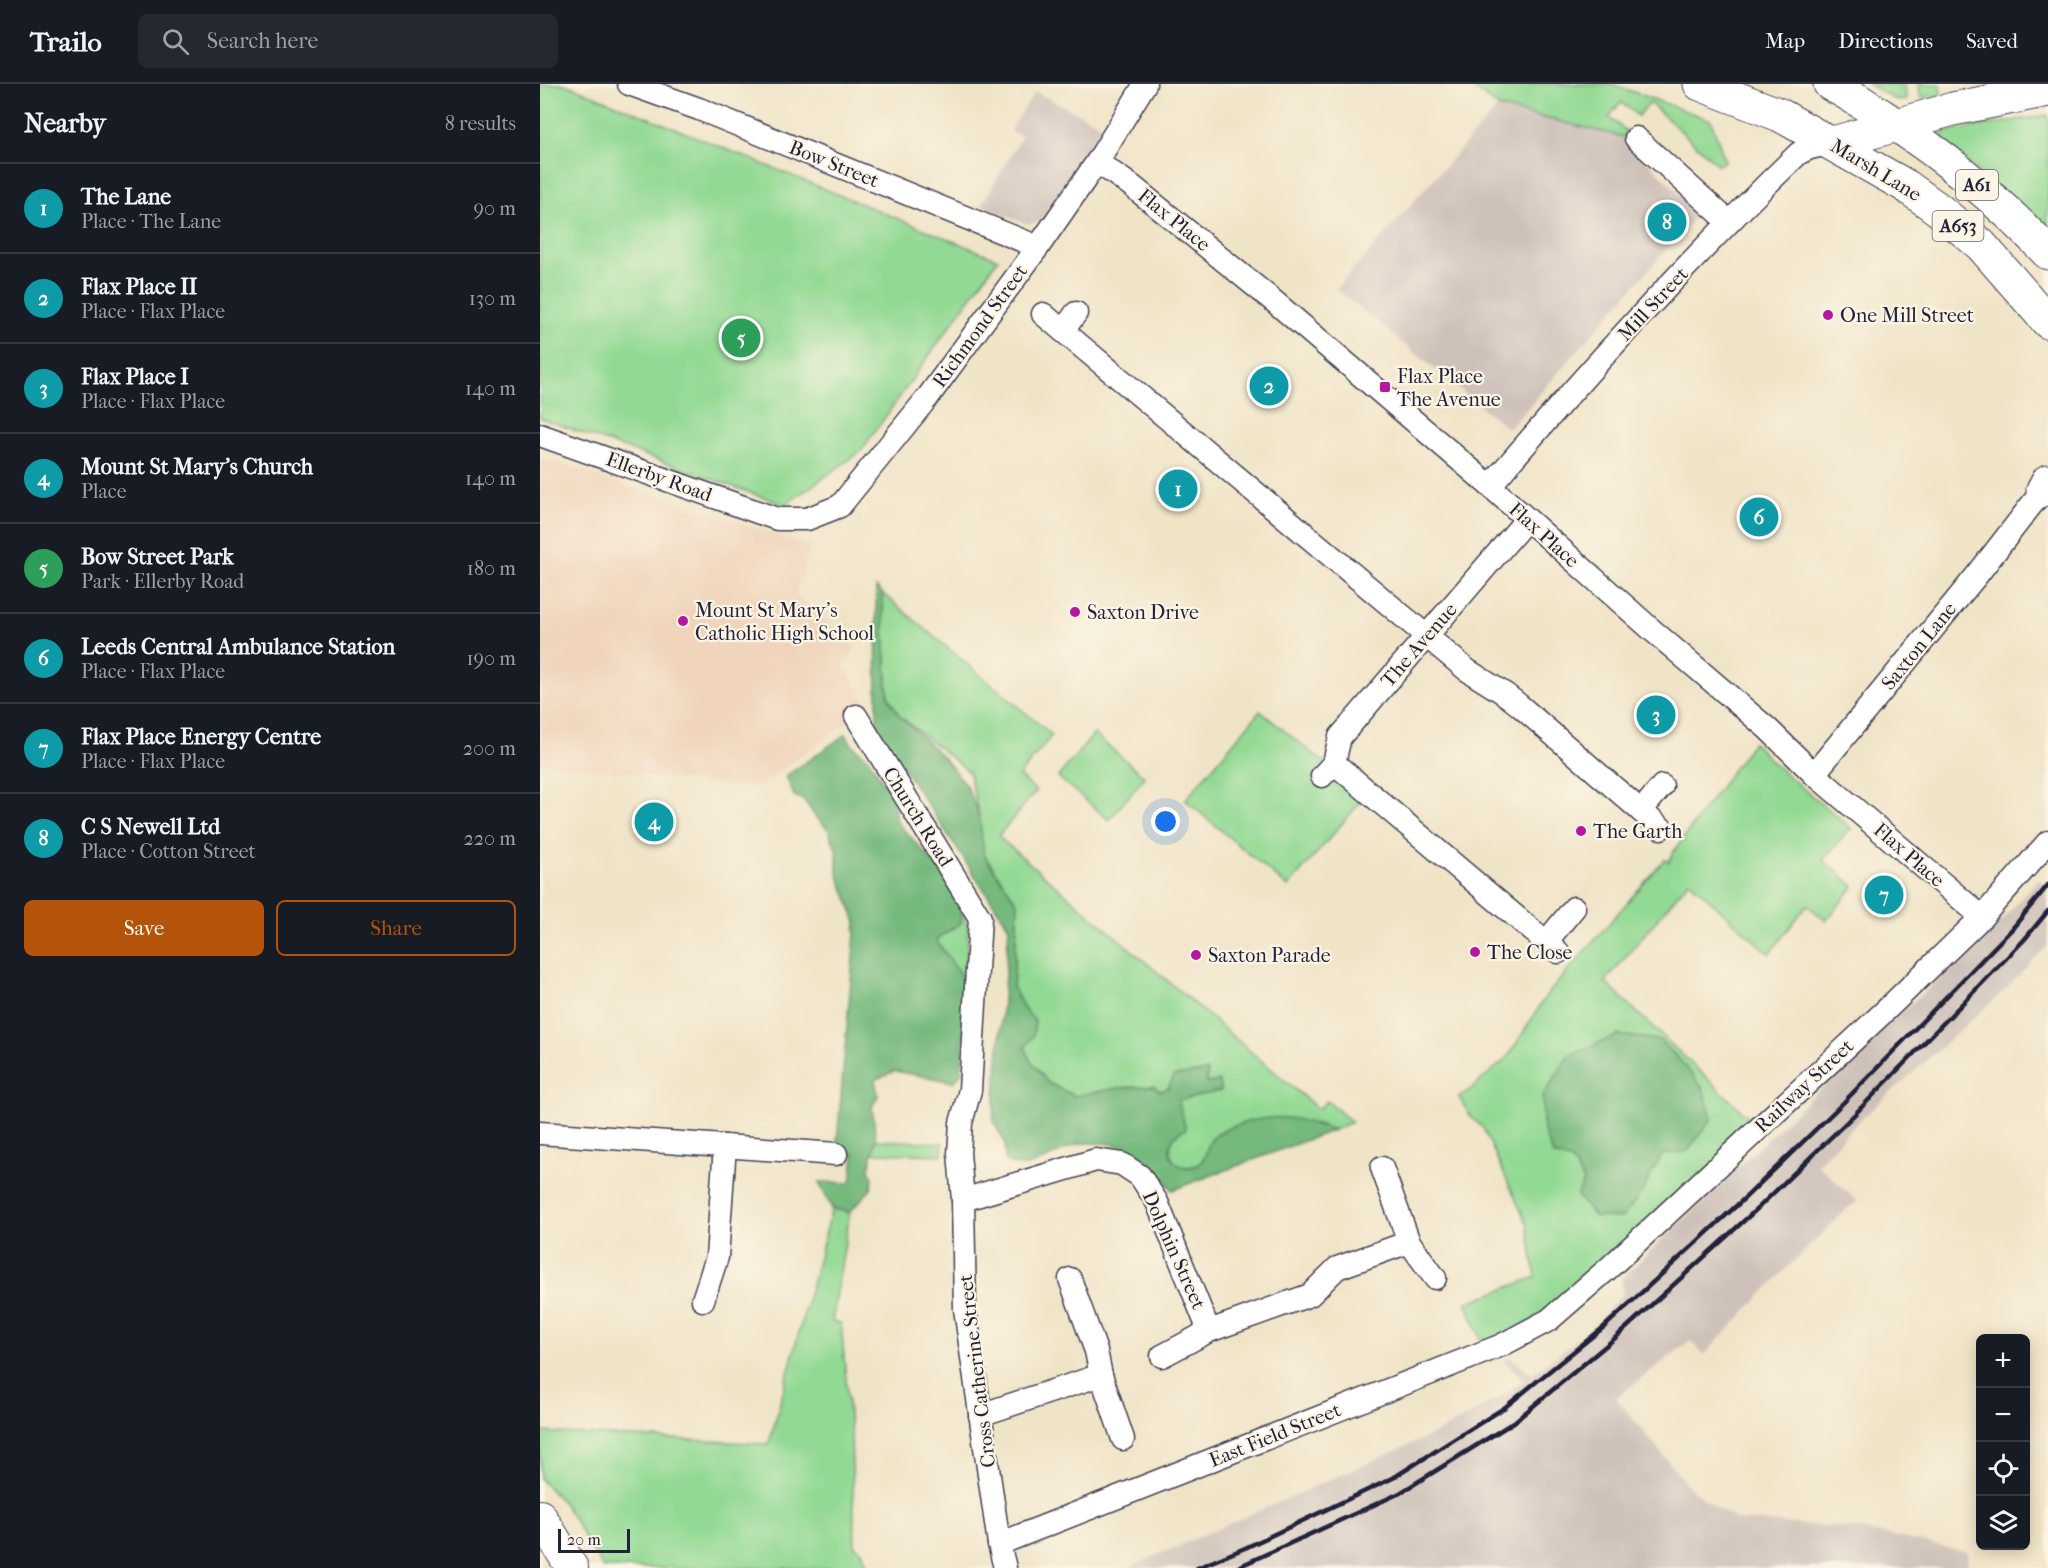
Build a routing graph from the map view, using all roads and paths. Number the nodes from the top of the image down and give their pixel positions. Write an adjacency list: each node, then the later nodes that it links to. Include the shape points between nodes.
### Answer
1 (629, 84): 11 (street, Bow Street)
2 (1145, 84): 9 (street, Richmond Street)
3 (1700, 84): 8 (highway, Marsh Lane, via 1779,115)
4 (1835, 85): 6 (highway, A61)
5 (2048, 90): 6 (highway, via 1953,109)
6 (1898, 125): 8 (highway); 12 (highway, A61, via 1945,158 2016,218)
7 (1636, 138): 10 (street)
8 (1833, 143): 10 (street, Mill Street, via 1799,153); 15 (highway, Marsh Lane / A653, via 1938,209 1981,245)
9 (1097, 162): 11 (street, Richmond Street); 18 (street, Flax Place, via 1276,303)
10 (1729, 222): 18 (street, Mill Street)
11 (1038, 247): 20 (street, Richmond Street, via 928,397 840,506 807,519)
12 (2048, 253)
13 (1076, 313): 16 (street)
14 (1043, 314): 16 (street)
15 (2048, 322)
16 (1063, 331): 22 (street)
17 (540, 435): 20 (street, Ellerby Road)
18 (1490, 486): 21 (street, Flax Place)
19 (2047, 492): 24 (street, Saxton Lane, via 2022,516)
20 (777, 519)
21 (1526, 520): 22 (street, The Avenue); 24 (street, Flax Place)
22 (1426, 637): 26 (street, via 1477,678 1512,699); 29 (street, The Avenue, via 1340,736 1328,769 1552,947)
23 (856, 716): 31 (street, Church Road)
24 (1815, 774): 30 (street, Flax Place)
25 (1662, 786): 26 (street)
26 (1641, 811): 27 (street)
27 (1661, 828)
28 (2048, 842): 30 (street, Railway Street)
29 (1574, 908)
30 (1982, 917): 41 (street, Railway Street)
31 (980, 918): 36 (street, Cross Catherine Street, via 970,1090 959,1154)
32 (540, 1133): 33 (street)
33 (725, 1146): 34 (street); 40 (street, via 717,1257)
34 (836, 1154)
35 (1382, 1168): 37 (street)
36 (963, 1200): 42 (street, Dolphin Street, via 1096,1160 1122,1164 1140,1176 1156,1203); 45 (street, Cross Catherine Street, via 965,1309)
37 (1409, 1242): 38 (street); 42 (street, Dolphin Street, via 1337,1268 1310,1295)
38 (1435, 1278)
39 (1070, 1279): 44 (street)
40 (703, 1300)
41 (1550, 1320): 48 (street, East Field Street, via 1502,1346)
42 (1209, 1331): 43 (street, Dolphin Street)
43 (1161, 1356)
44 (1101, 1376): 45 (street); 46 (street)
45 (980, 1415): 48 (street, Cross Catherine Street)
46 (1123, 1439)
47 (540, 1516): 49 (street)
48 (999, 1544): 50 (street, Cross Catherine Street)
49 (572, 1568)
50 (1005, 1568)

